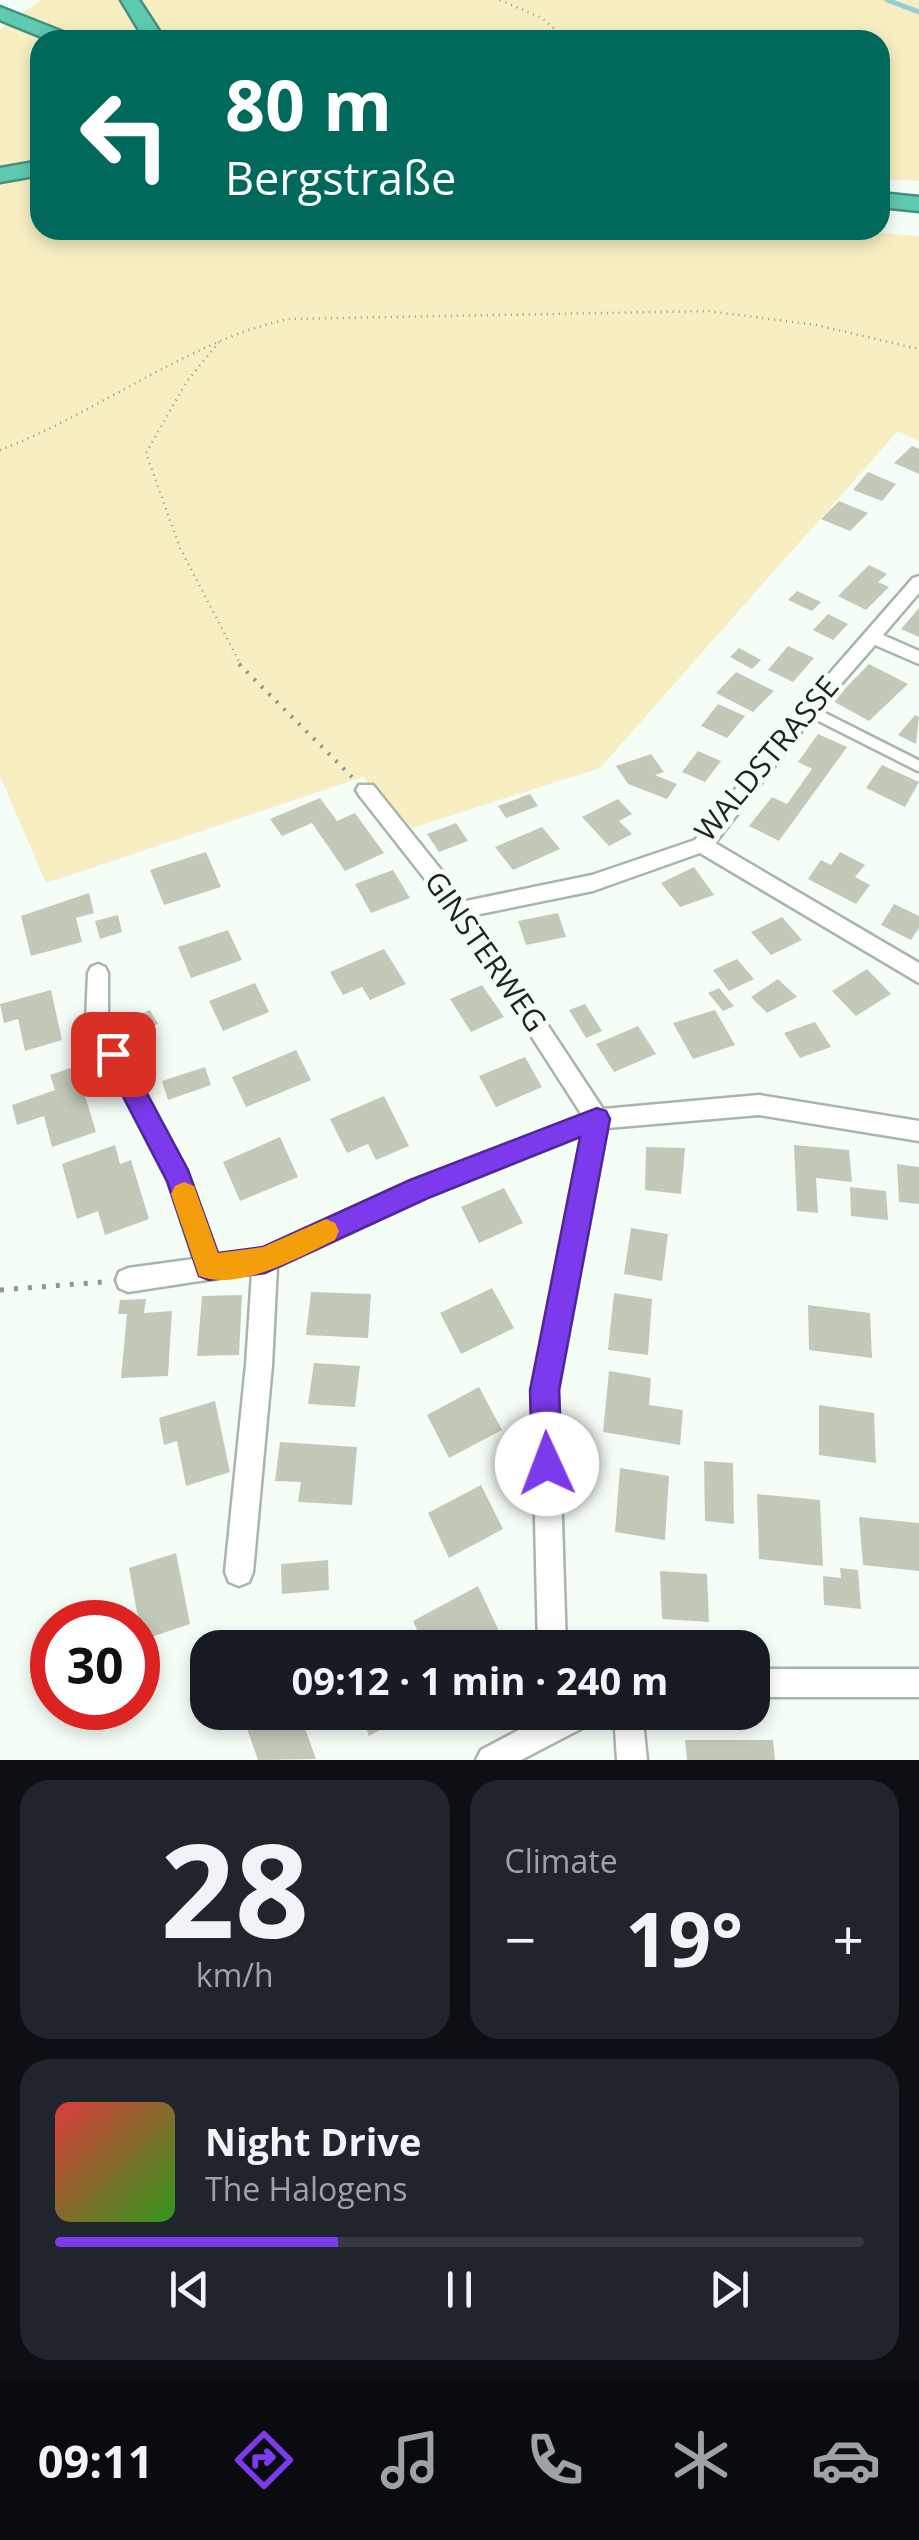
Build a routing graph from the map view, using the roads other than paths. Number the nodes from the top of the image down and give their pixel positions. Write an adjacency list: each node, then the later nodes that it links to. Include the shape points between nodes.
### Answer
1 (130, 0): 5 (highway)
2 (6, 7): 4 (highway)
3 (0, 23): 6 (highway)
4 (48, 30)
5 (150, 30)
6 (30, 36)
7 (30, 170): 8 (highway)
8 (0, 175)
9 (890, 201): 10 (highway)
10 (919, 204)
11 (890, 217): 12 (highway)
12 (919, 220)
13 (918, 580): 14 (street, WALDSTRASSE)
14 (871, 636): 15 (street); 16 (street, WALDSTRASSE)
15 (919, 658)
16 (808, 710): 17 (lane); 19 (street, WALDSTRASSE)
17 (919, 766)
18 (366, 790): 20 (street, GINSTERWEG)
19 (702, 845): 20 (street, WALDSTRASSE, via 593,882); 22 (street)
20 (461, 910): 23 (street, GINSTERWEG)
21 (98, 973): 26 (street, via 97,1024 179,1178)
22 (919, 974)
23 (597, 1119): 24 (street, via 760,1104); 25 (street, via 419,1189); 29 (street, via 545,1390)
24 (919, 1131)
25 (265, 1260): 26 (street); 28 (street)
26 (209, 1267): 27 (street)
27 (128, 1280)
28 (239, 1572)
29 (552, 1630)
30 (770, 1683): 31 (street)
31 (919, 1683)
32 (537, 1730): 34 (street)
33 (630, 1730): 35 (street)
34 (492, 1760)
35 (632, 1760)

